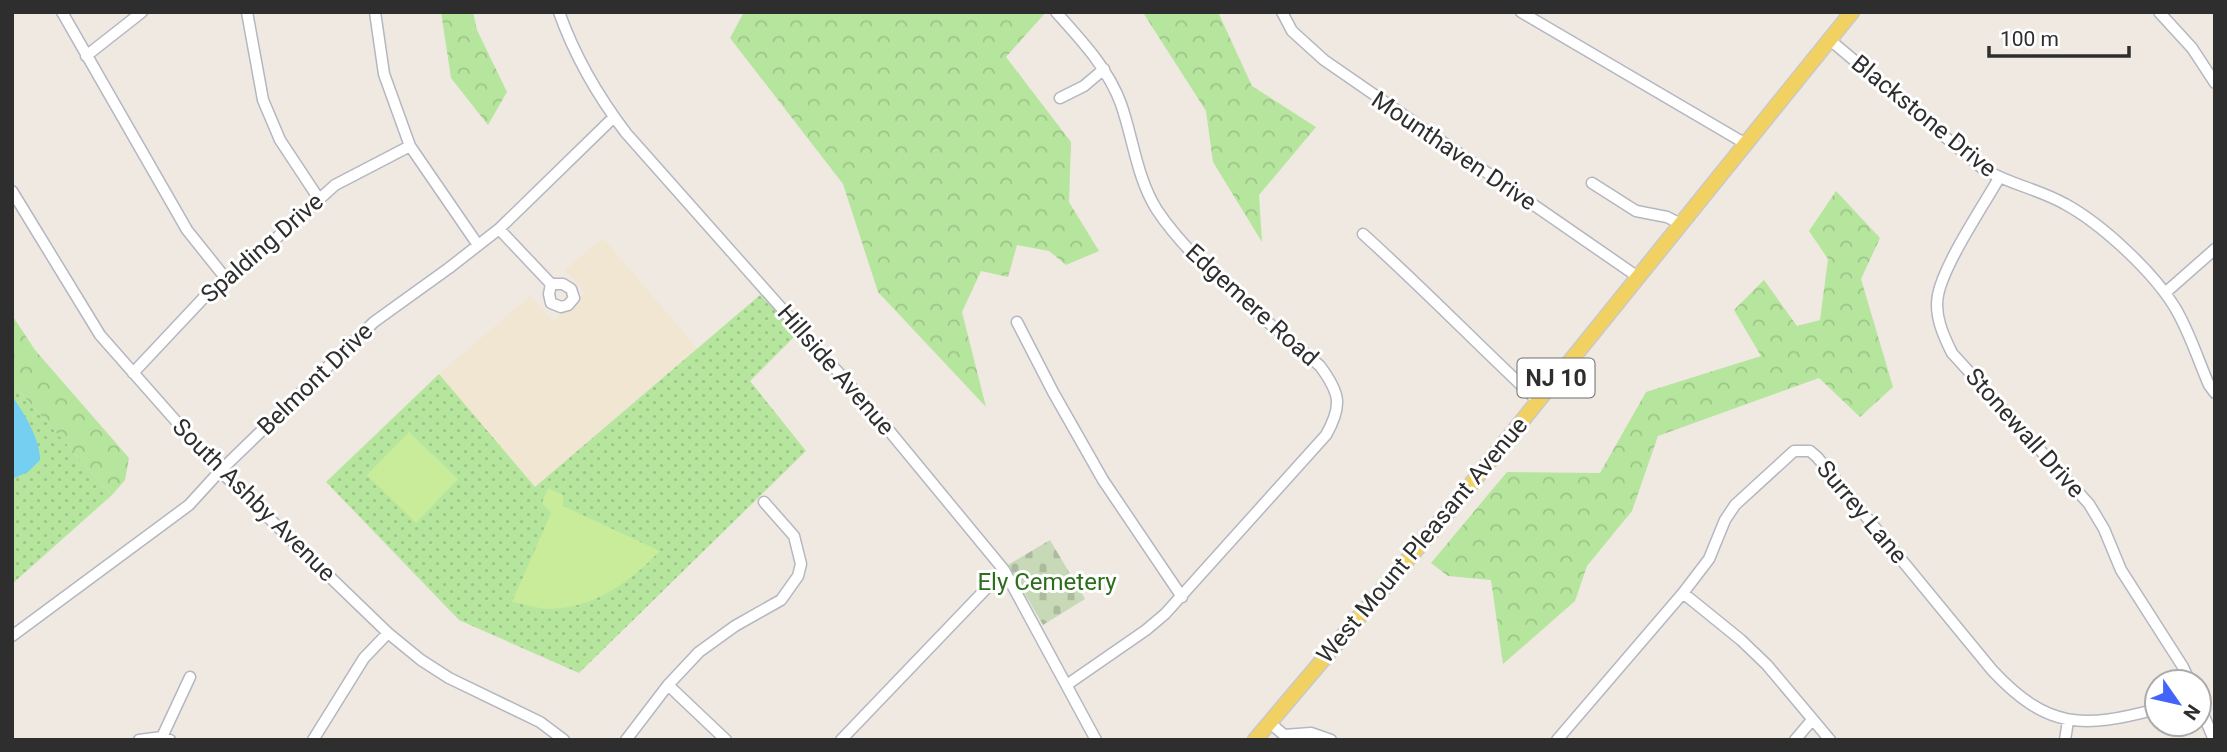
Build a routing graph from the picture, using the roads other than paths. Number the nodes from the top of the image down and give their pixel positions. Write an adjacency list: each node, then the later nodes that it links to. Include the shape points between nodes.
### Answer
1 (62, 12): 12 (street)
2 (142, 12): 12 (street)
3 (247, 12): 22 (street, via 263,100 280,140)
4 (375, 12): 18 (street, via 384,74)
5 (559, 12): 16 (street, Hillside Avenue, via 586,75)
6 (1056, 12): 13 (street, Edgemere Road)
7 (1282, 12): 28 (street, Mounthaven Drive, via 1292,31 1324,60)
8 (1521, 12): 17 (street)
9 (2159, 12): 14 (street, via 2192,48)
10 (1845, 14): 11 (main road, West Mount Pleasant Avenue / NJ 10)
11 (1830, 40): 17 (main road, West Mount Pleasant Avenue / NJ 10); 19 (street, Blackstone Drive)
12 (86, 56): 29 (street, via 187,230)
13 (1104, 69): 15 (street); 40 (street, Edgemere Road, via 1121,104 1156,208 1212,272 1320,366 1338,398 1337,416 1326,435)
14 (2215, 83)
15 (1060, 99)
16 (614, 117): 24 (street, Belmont Drive); 38 (street, Hillside Avenue)
17 (1746, 144): 23 (main road, West Mount Pleasant Avenue / NJ 10)
18 (410, 146): 22 (street, Spalding Drive, via 335,185); 26 (street)
19 (1999, 178): 31 (street, Blackstone Drive, via 2090,219); 43 (street, Stonewall Drive, via 1938,295 1942,333 1952,353 2089,504 2120,570)
20 (1592, 183): 23 (street, via 1636,211)
21 (12, 191): 33 (street, South Ashby Avenue, via 100,335)
22 (319, 199): 29 (street, Spalding Drive)
23 (1681, 224): 28 (main road, West Mount Pleasant Avenue / NJ 10)
24 (499, 229): 26 (street, Belmont Drive); 30 (street)
25 (1363, 234): 35 (street)
26 (478, 245): 36 (street, Belmont Drive, via 374,322)
27 (2215, 249): 31 (street)
28 (1638, 277): 35 (main road, West Mount Pleasant Avenue / NJ 10)
29 (227, 280): 33 (street, Spalding Drive, via 211,290)
30 (551, 284)
31 (2165, 293): 34 (street, Blackstone Drive)
32 (1017, 322): 40 (street, via 1103,480)
33 (132, 373): 36 (street, South Ashby Avenue)
34 (2215, 393)
35 (1538, 401): 50 (main road, West Mount Pleasant Avenue / NJ 10)
36 (220, 471): 41 (street, South Ashby Avenue); 42 (street, Belmont Drive, via 174,518)
37 (764, 502): 46 (street, via 794,536 801,564 798,576 781,600 717,637)
38 (1004, 569): 45 (street, Hillside Avenue); 57 (street)
39 (1683, 593): 48 (street, via 1767,665); 49 (street, Surrey Lane, via 1709,559 1735,505 1794,451 1810,451 2004,683 2033,706); 61 (street, Surrey Lane)
40 (1182, 597): 45 (street, Edgemere Road, via 1146,630)
41 (388, 634): 53 (street, via 364,658); 54 (street, South Ashby Avenue, via 443,674 540,722)
42 (12, 636)
43 (2183, 668)
44 (190, 677): 51 (street)
45 (1068, 684): 58 (street, Hillside Avenue)
46 (668, 685): 55 (street); 56 (street)
47 (2143, 712): 49 (street, Surrey Lane)
48 (1812, 720): 62 (street); 63 (street)
49 (2068, 721): 64 (street)
50 (1269, 722): 59 (main road, West Mount Pleasant Avenue / NJ 10); 60 (street, via 1284,735 1311,733)
51 (166, 738): 52 (street)
52 (139, 740)
53 (313, 740)
54 (564, 740)
55 (626, 740)
56 (726, 740)
57 (841, 740)
58 (1097, 740)
59 (1255, 740)
60 (1331, 740)
61 (1557, 740)
62 (1795, 740)
63 (1829, 740)
64 (2065, 740)

